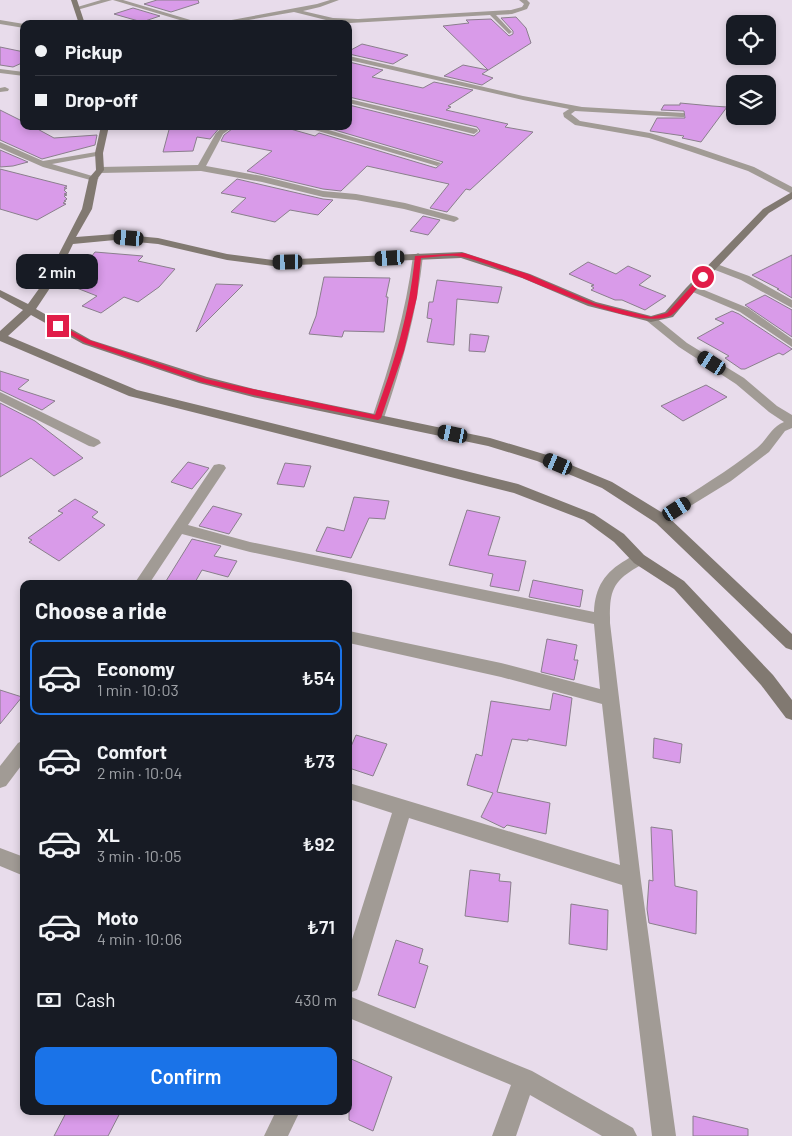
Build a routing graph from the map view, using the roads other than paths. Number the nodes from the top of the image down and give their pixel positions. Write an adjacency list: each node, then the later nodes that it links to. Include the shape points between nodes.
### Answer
1 (74, 0): 6 (street)
2 (109, 0): 6 (street)
3 (116, 0): 10 (street)
4 (336, 0): 7 (street)
5 (522, 0): 8 (street, via 527,3 525,8)
6 (77, 8): 9 (street)
7 (293, 10): 11 (street); 12 (street)
8 (491, 13): 13 (street); 18 (street)
9 (81, 20)
10 (187, 20)
11 (236, 20)
12 (333, 20)
13 (352, 20)
14 (0, 22): 15 (street)
15 (15, 24): 16 (street); 17 (street)
16 (20, 25)
17 (0, 31)
18 (509, 32)
19 (352, 60): 23 (street)
20 (0, 70): 21 (street)
21 (20, 73)
22 (352, 102): 28 (street)
23 (585, 109): 24 (street); 35 (street, via 574,109 567,113 568,117 578,123 650,136 751,169 777,181)
24 (681, 115)
25 (104, 130): 30 (street)
26 (224, 130): 33 (street)
27 (319, 130): 32 (street)
28 (474, 130)
29 (0, 145): 31 (street)
30 (99, 153): 31 (street); 34 (street)
31 (41, 163): 34 (street, via 70,173)
32 (437, 163)
33 (201, 168): 34 (street); 36 (street, via 323,194 405,206)
34 (97, 174): 37 (street, via 87,209)
35 (792, 193): 39 (street, via 766,212)
36 (454, 219)
37 (69, 241): 38 (street, via 115,237 158,241 227,257 273,263); 43 (street, via 51,279)
38 (418, 256): 44 (street, via 462,255 526,276 592,304); 48 (street, via 414,297 401,351)
39 (714, 266): 40 (street); 42 (street)
40 (692, 288): 44 (street, via 669,314); 46 (street, via 744,310)
41 (0, 293): 43 (street)
42 (792, 304)
43 (30, 311): 45 (street); 48 (street, via 87,342 204,380)
44 (651, 318): 49 (street, via 683,345 740,381)
45 (2, 335): 54 (street, via 133,393 518,489 589,518 618,538)
46 (792, 344)
47 (0, 396): 50 (street)
48 (378, 418): 52 (street, via 490,442 542,458 607,485)
49 (792, 422): 52 (street, via 780,428 764,449 726,478)
50 (94, 443)
51 (219, 468): 53 (street)
52 (660, 519): 58 (street)
53 (180, 528): 55 (street); 56 (street, via 250,547)
54 (639, 559): 56 (street, via 613,575 605,591); 60 (street, via 679,585 767,680)
55 (144, 580)
56 (601, 619): 59 (street)
57 (352, 638): 59 (street, via 501,670)
58 (792, 644)
59 (612, 699): 67 (street)
60 (792, 713)
61 (20, 753): 62 (street)
62 (0, 780)
63 (352, 792): 64 (street)
64 (402, 808): 67 (street); 68 (street)
65 (0, 857): 66 (street)
66 (20, 865)
67 (630, 878): 75 (street)
68 (352, 972)
69 (352, 1008): 70 (street)
70 (524, 1079): 73 (street); 74 (street)
71 (286, 1115): 72 (street)
72 (276, 1136)
73 (504, 1136)
74 (625, 1136)
75 (664, 1136)

